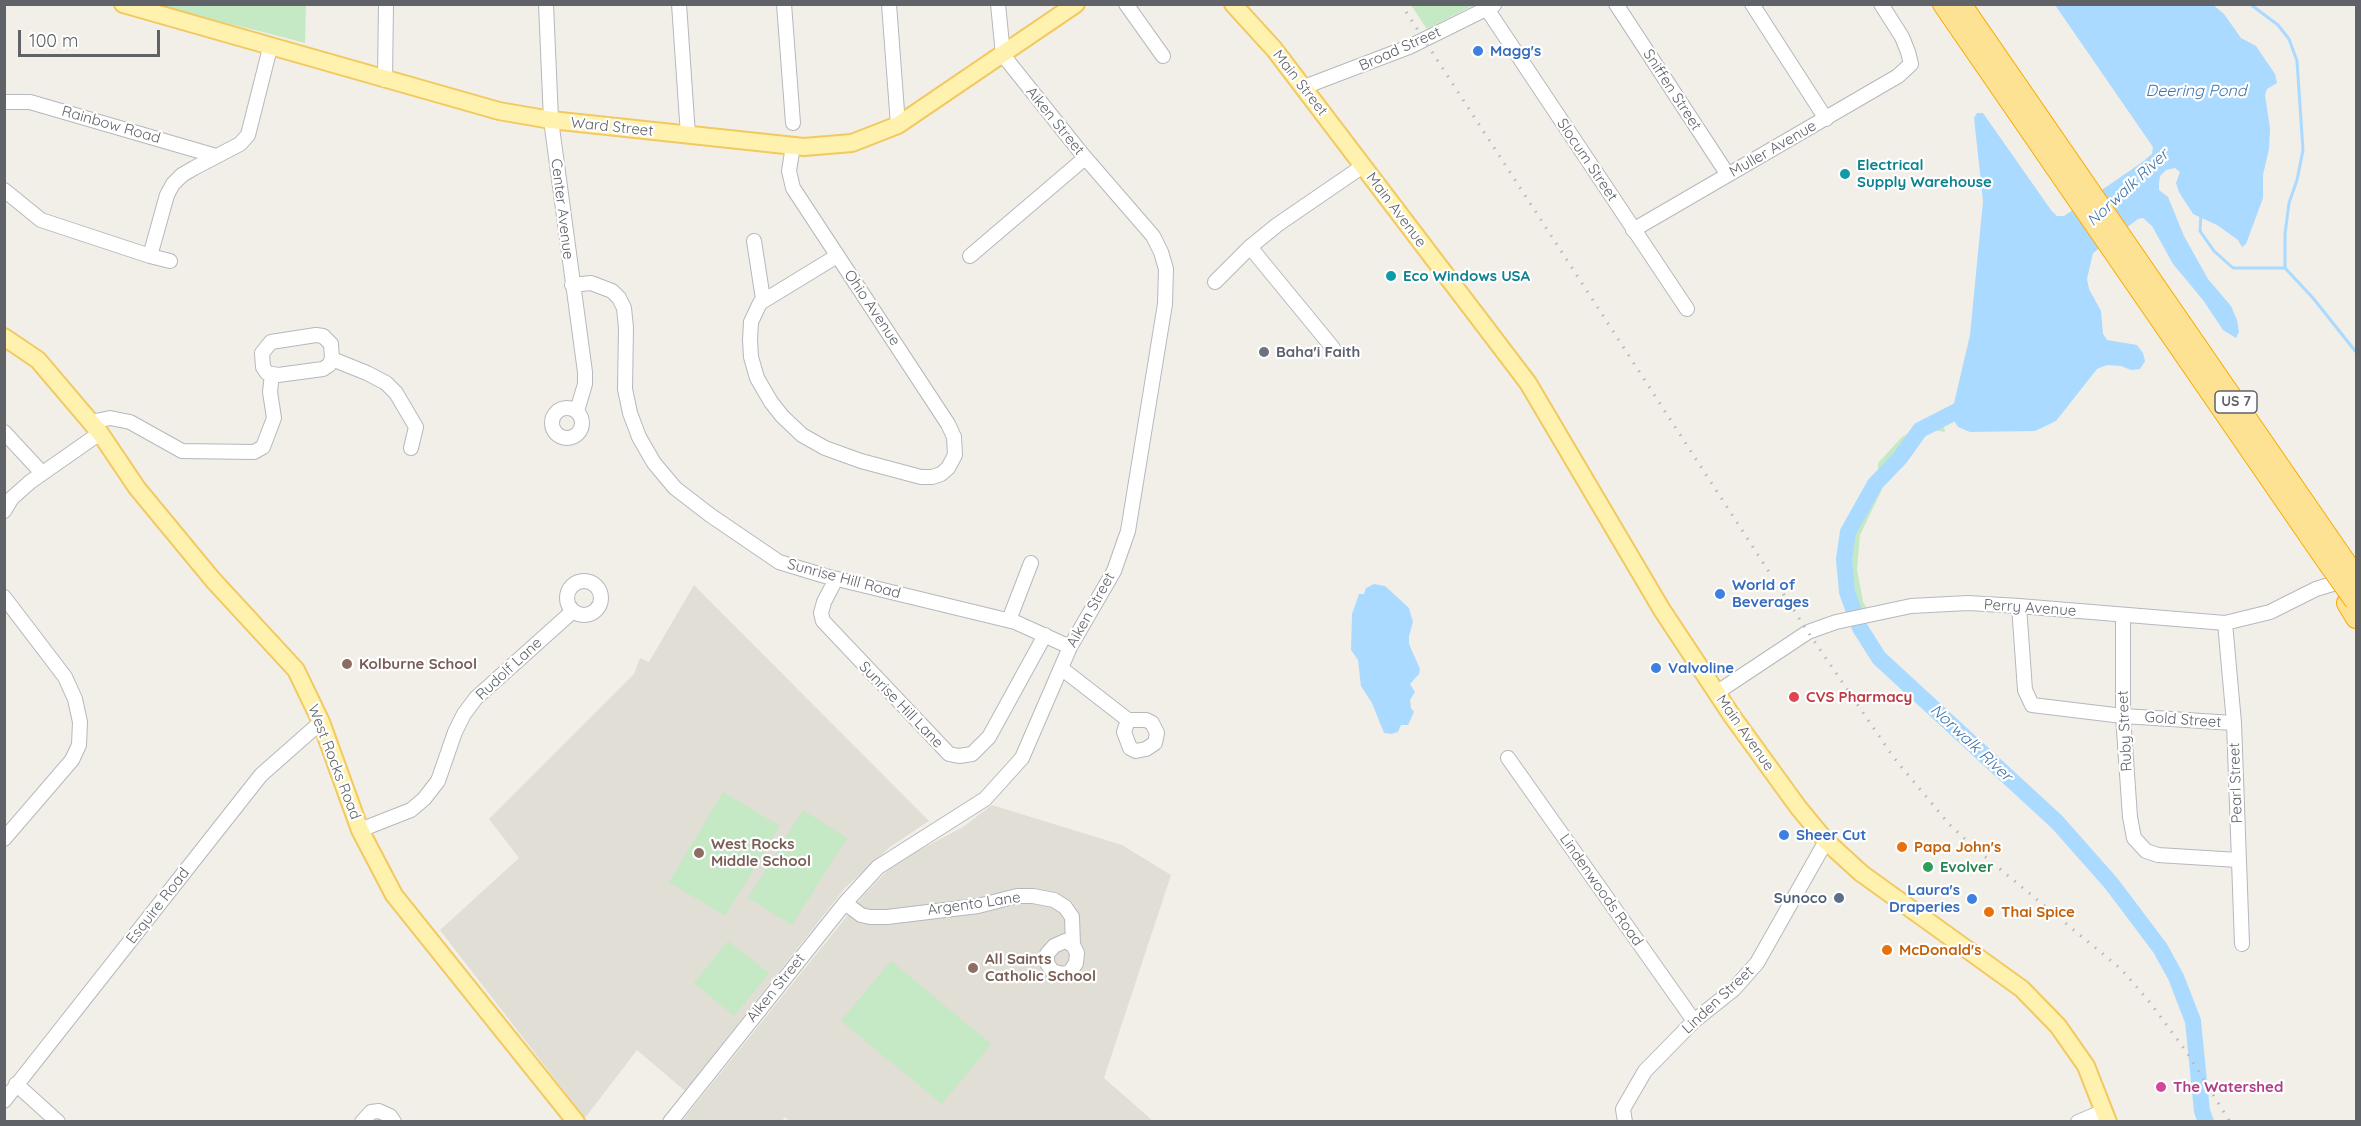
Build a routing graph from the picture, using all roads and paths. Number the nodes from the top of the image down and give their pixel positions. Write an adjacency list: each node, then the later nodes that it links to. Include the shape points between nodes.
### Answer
1 (123, 4): 18 (main road, Ward Street)
2 (386, 4): 22 (street)
3 (546, 4): 26 (street, Center Avenue)
4 (679, 4): 29 (street)
5 (784, 4): 27 (street)
6 (889, 4): 28 (street)
7 (998, 4): 19 (street)
8 (1076, 4): 19 (main road, Ward Street)
9 (1126, 4): 20 (street)
10 (1233, 4): 23 (main road, Main Street)
11 (1616, 4): 34 (street, Sniffen Street)
12 (1752, 4): 25 (street)
13 (1881, 4): 25 (street, Muller Avenue, via 1902,37 1911,64 1898,76)
14 (1943, 4): 36 (highway, US 7)
15 (1961, 4): 21 (highway, US 7)
16 (1970, 4): 21 (highway)
17 (1491, 7): 23 (street, Broad Street, via 1409,47); 37 (street, Slocum Street)
18 (270, 48): 22 (main road, Ward Street); 31 (street, via 248,135 240,144)
19 (1003, 55): 28 (main road, Ward Street); 32 (street, Aiken Street)
20 (1163, 56)
21 (2006, 69): 36 (highway, US 7)
22 (385, 80): 26 (main road, Ward Street, via 499,111)
23 (1304, 87): 33 (main road, Main Street)
24 (4, 102): 31 (street, Rainbow Road, via 30,102)
25 (1826, 119): 34 (street, Muller Avenue)
26 (551, 120): 29 (main road, Ward Street); 46 (street, Center Avenue)
27 (793, 123)
28 (898, 124): 30 (main road, Ward Street, via 852,142)
29 (688, 135): 30 (main road, Ward Street)
30 (793, 146): 42 (street, Ohio Avenue, via 791,183)
31 (216, 156): 41 (street, via 182,175 174,184 167,195)
32 (1085, 158): 43 (street); 71 (street, Aiken Street, via 1153,236 1164,258 1167,278 1128,531 1114,571)
33 (1363, 166): 39 (street); 73 (main road, Main Avenue, via 1528,383 1662,610)
34 (1728, 176): 37 (street, Muller Avenue)
35 (4, 190): 41 (street, via 41,220)
36 (2080, 190): 40 (highway, US 7)
37 (1634, 230): 48 (street, Slocum Street)
38 (754, 241): 47 (street)
39 (1250, 247): 45 (street); 50 (street)
40 (2123, 253): 59 (highway, US 7, via 2265,444); 59 (highway, US 7, via 2303,526)
41 (150, 256): 44 (street)
42 (837, 256): 47 (street); 47 (street, Ohio Avenue, via 948,424 956,450 948,468 936,476 871,464 825,448 793,427 771,402 753,364 752,322)
43 (970, 256)
44 (170, 261)
45 (1215, 282)
46 (572, 285): 53 (street, Center Avenue, via 585,384); 62 (street, Sunrise Hill Road, via 591,283 612,291 624,308 630,413 654,464 675,488 779,562)
47 (764, 299)
48 (1687, 309)
49 (4, 337): 54 (main road, West Rocks Road, via 38,360)
50 (1333, 348)
51 (332, 359): 52 (street, via 323,369); 52 (street, via 331,344 323,336 271,342 265,346 261,360); 56 (street, via 386,383 396,393 416,427)
52 (272, 374): 54 (street, via 274,418 263,447 254,452 182,451 130,422 110,418)
53 (577, 411)
54 (95, 428): 57 (street); 76 (main road, West Rocks Road, via 137,488 205,571 296,670)
55 (4, 432): 57 (street)
56 (411, 448)
57 (42, 473): 58 (street, via 12,498)
58 (4, 511)
59 (2340, 561): 61 (highway, US 7, bridge); 65 (highway)
60 (1031, 563): 68 (street)
61 (2356, 577): 69 (street, Perry Avenue, via 2316,589 2270,612)
62 (836, 579): 68 (street, Sunrise Hill Road); 70 (street, Sunrise Hill Lane, via 824,602 823,621 949,754 972,754 989,737)
63 (4, 597): 80 (street, via 65,677 80,722 79,744 72,760)
64 (2019, 606): 67 (street, Perry Avenue); 73 (street, Perry Avenue, via 1922,605 1836,622 1786,645); 74 (street, Gold Street, via 2025,690 2032,705)
65 (2354, 606)
66 (573, 611): 79 (street, Rudolf Lane, via 476,698 455,732 438,781 424,799 411,810)
67 (2123, 615): 69 (street, Perry Avenue); 74 (street, Ruby Street)
68 (1009, 620): 70 (street, Sunrise Hill Road)
69 (2225, 623): 77 (street, Pearl Street)
70 (1045, 635): 71 (street, Sunrise Hill Road)
71 (1070, 647): 72 (street, Aiken Street)
72 (1061, 668): 75 (street); 83 (street, Aiken Street, via 1022,758 985,800 878,867)
73 (1716, 693): 81 (main road, Main Avenue)
74 (2123, 716): 77 (street, Gold Street); 82 (street, Ruby Street, via 2130,818 2139,845 2158,855)
75 (1128, 720)
76 (321, 722): 79 (main road, West Rocks Road); 87 (street, Esquire Road, via 261,775)
77 (2234, 723): 82 (street, Pearl Street)
78 (1508, 758): 86 (street, Lindenwoods Road)
79 (360, 830): 93 (main road, West Rocks Road, via 394,895)
80 (4, 839)
81 (1826, 841): 86 (street, Linden Street, via 1757,963 1734,989); 89 (main road, Main Avenue, via 1861,873 2022,989 2058,1026 2086,1066)
82 (2238, 860): 84 (street, Pearl Street)
83 (845, 903): 85 (street, Argento Lane, via 870,917 1033,896 1054,900 1065,907 1072,917); 94 (street, Aiken Street)
84 (2242, 944)
85 (1073, 945)
86 (1694, 1021): 95 (street, Linden Street, via 1645,1071 1623,1109)
87 (16, 1084): 88 (street, Esquire Road); 90 (street)
88 (4, 1101)
89 (2106, 1116): 96 (street)
90 (58, 1122)
91 (362, 1122): 92 (street, via 371,1112 379,1111)
92 (394, 1122)
93 (576, 1122)
94 (670, 1122)
95 (1625, 1122)
96 (2078, 1122)

